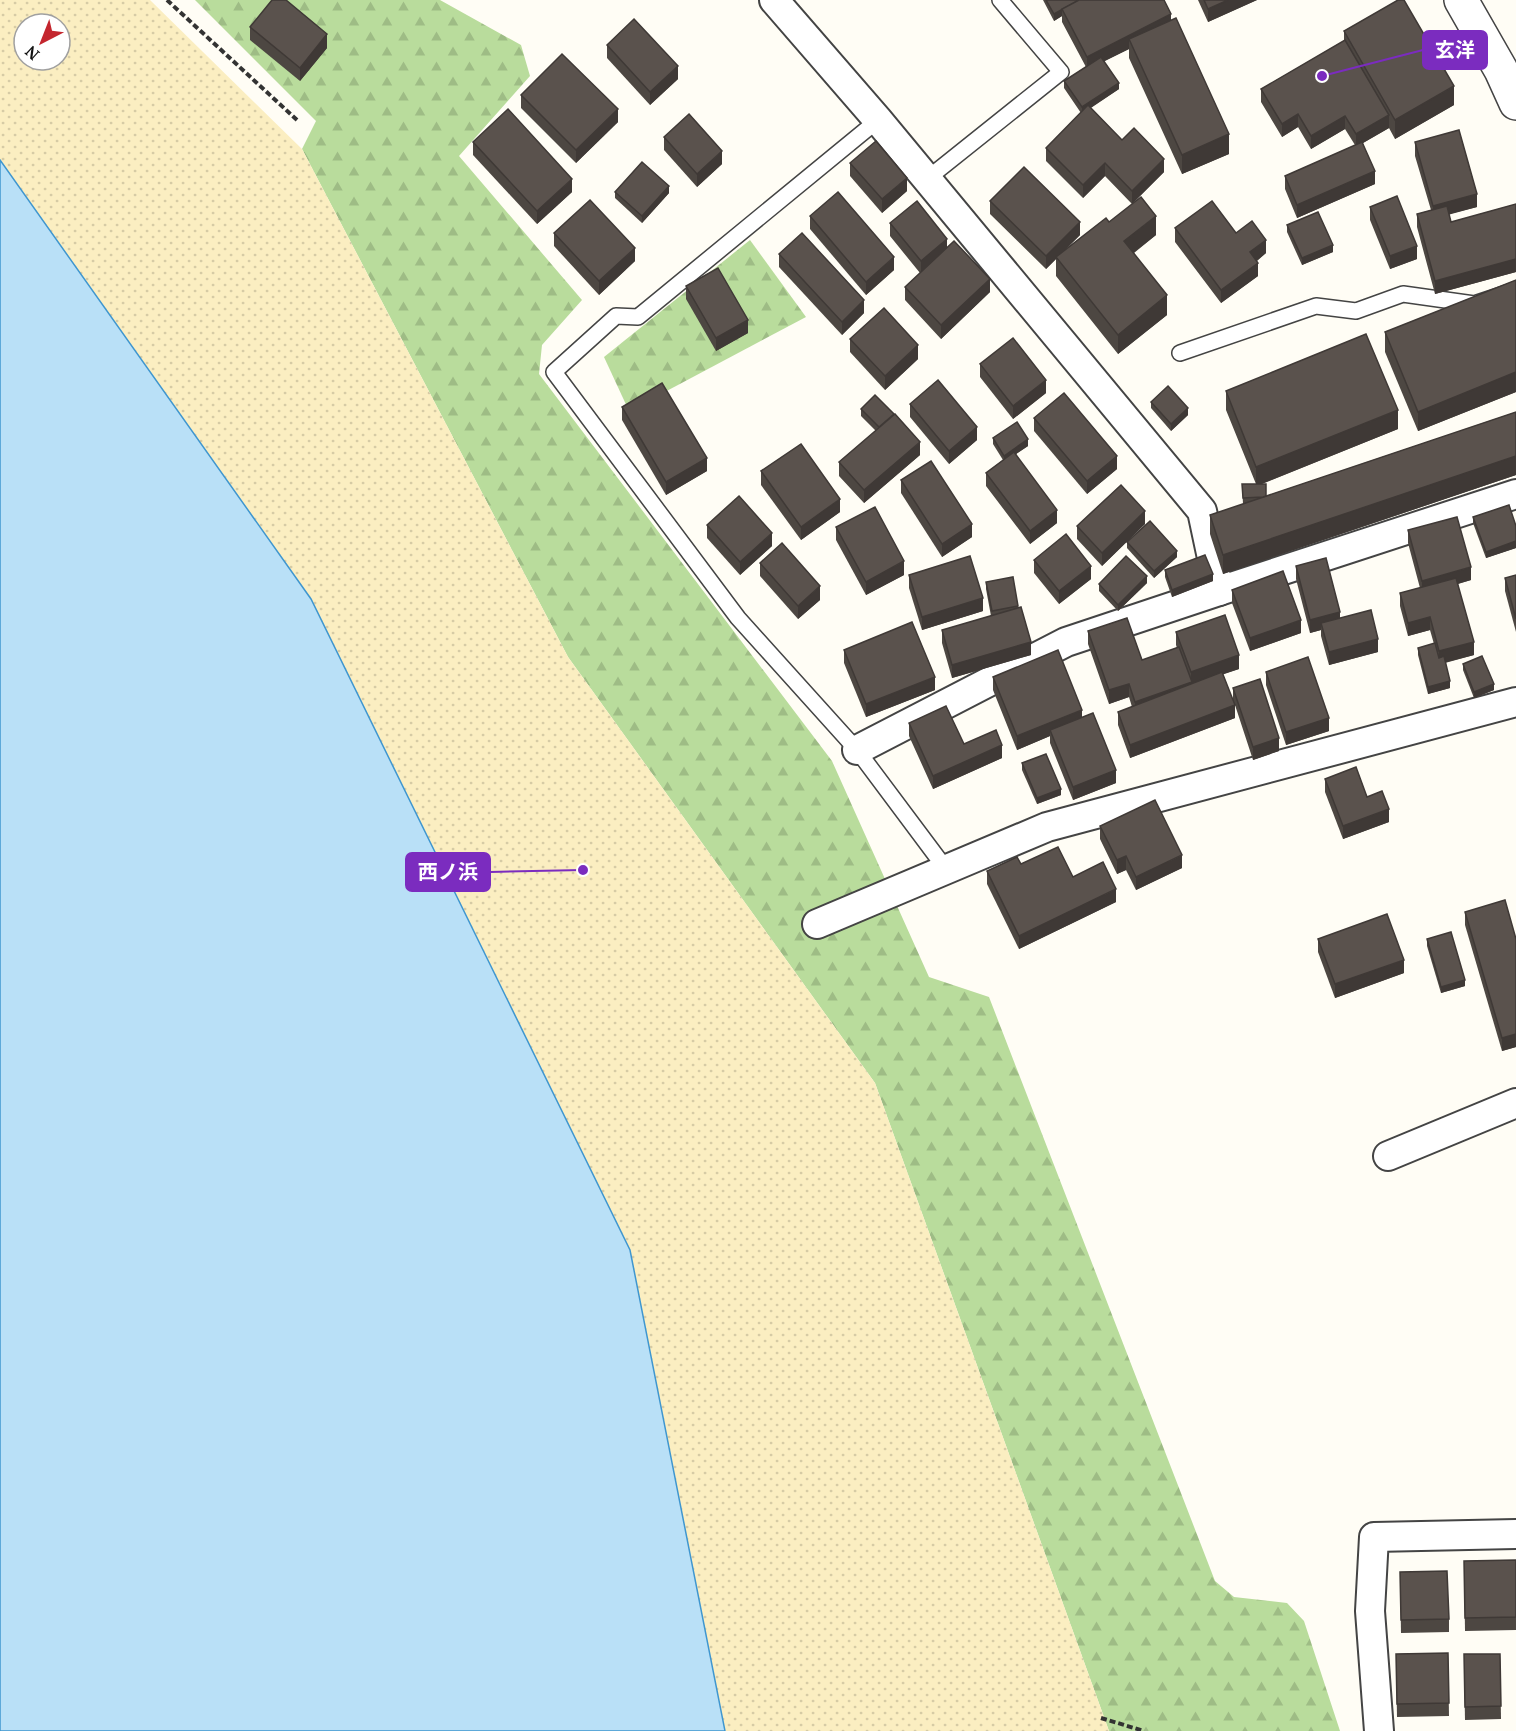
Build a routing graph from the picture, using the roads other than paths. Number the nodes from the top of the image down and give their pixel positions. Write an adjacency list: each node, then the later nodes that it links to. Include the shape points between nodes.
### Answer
1 (774, 0): 6 (street)
2 (1000, 0): 7 (lane, via 1061,72)
3 (1461, 0): 4 (street)
4 (1508, 67): 5 (street)
5 (1516, 103)
6 (878, 120): 7 (street); 13 (lane, via 638,317 616,316 554,372 738,618)
7 (927, 179): 11 (street, via 1202,511)
8 (1516, 290): 9 (lane, via 1474,304 1403,294 1356,311 1316,306)
9 (1180, 353)
10 (1516, 494): 11 (street)
11 (1219, 591): 13 (street, via 1066,642)
12 (1516, 702): 14 (street, via 1047,827)
13 (857, 750): 14 (lane)
14 (946, 869): 15 (street)
15 (817, 924)
16 (1516, 1103): 17 (street)
17 (1388, 1156)
18 (1516, 1534): 19 (street, via 1374,1537 1370,1611)
19 (1379, 1731)

